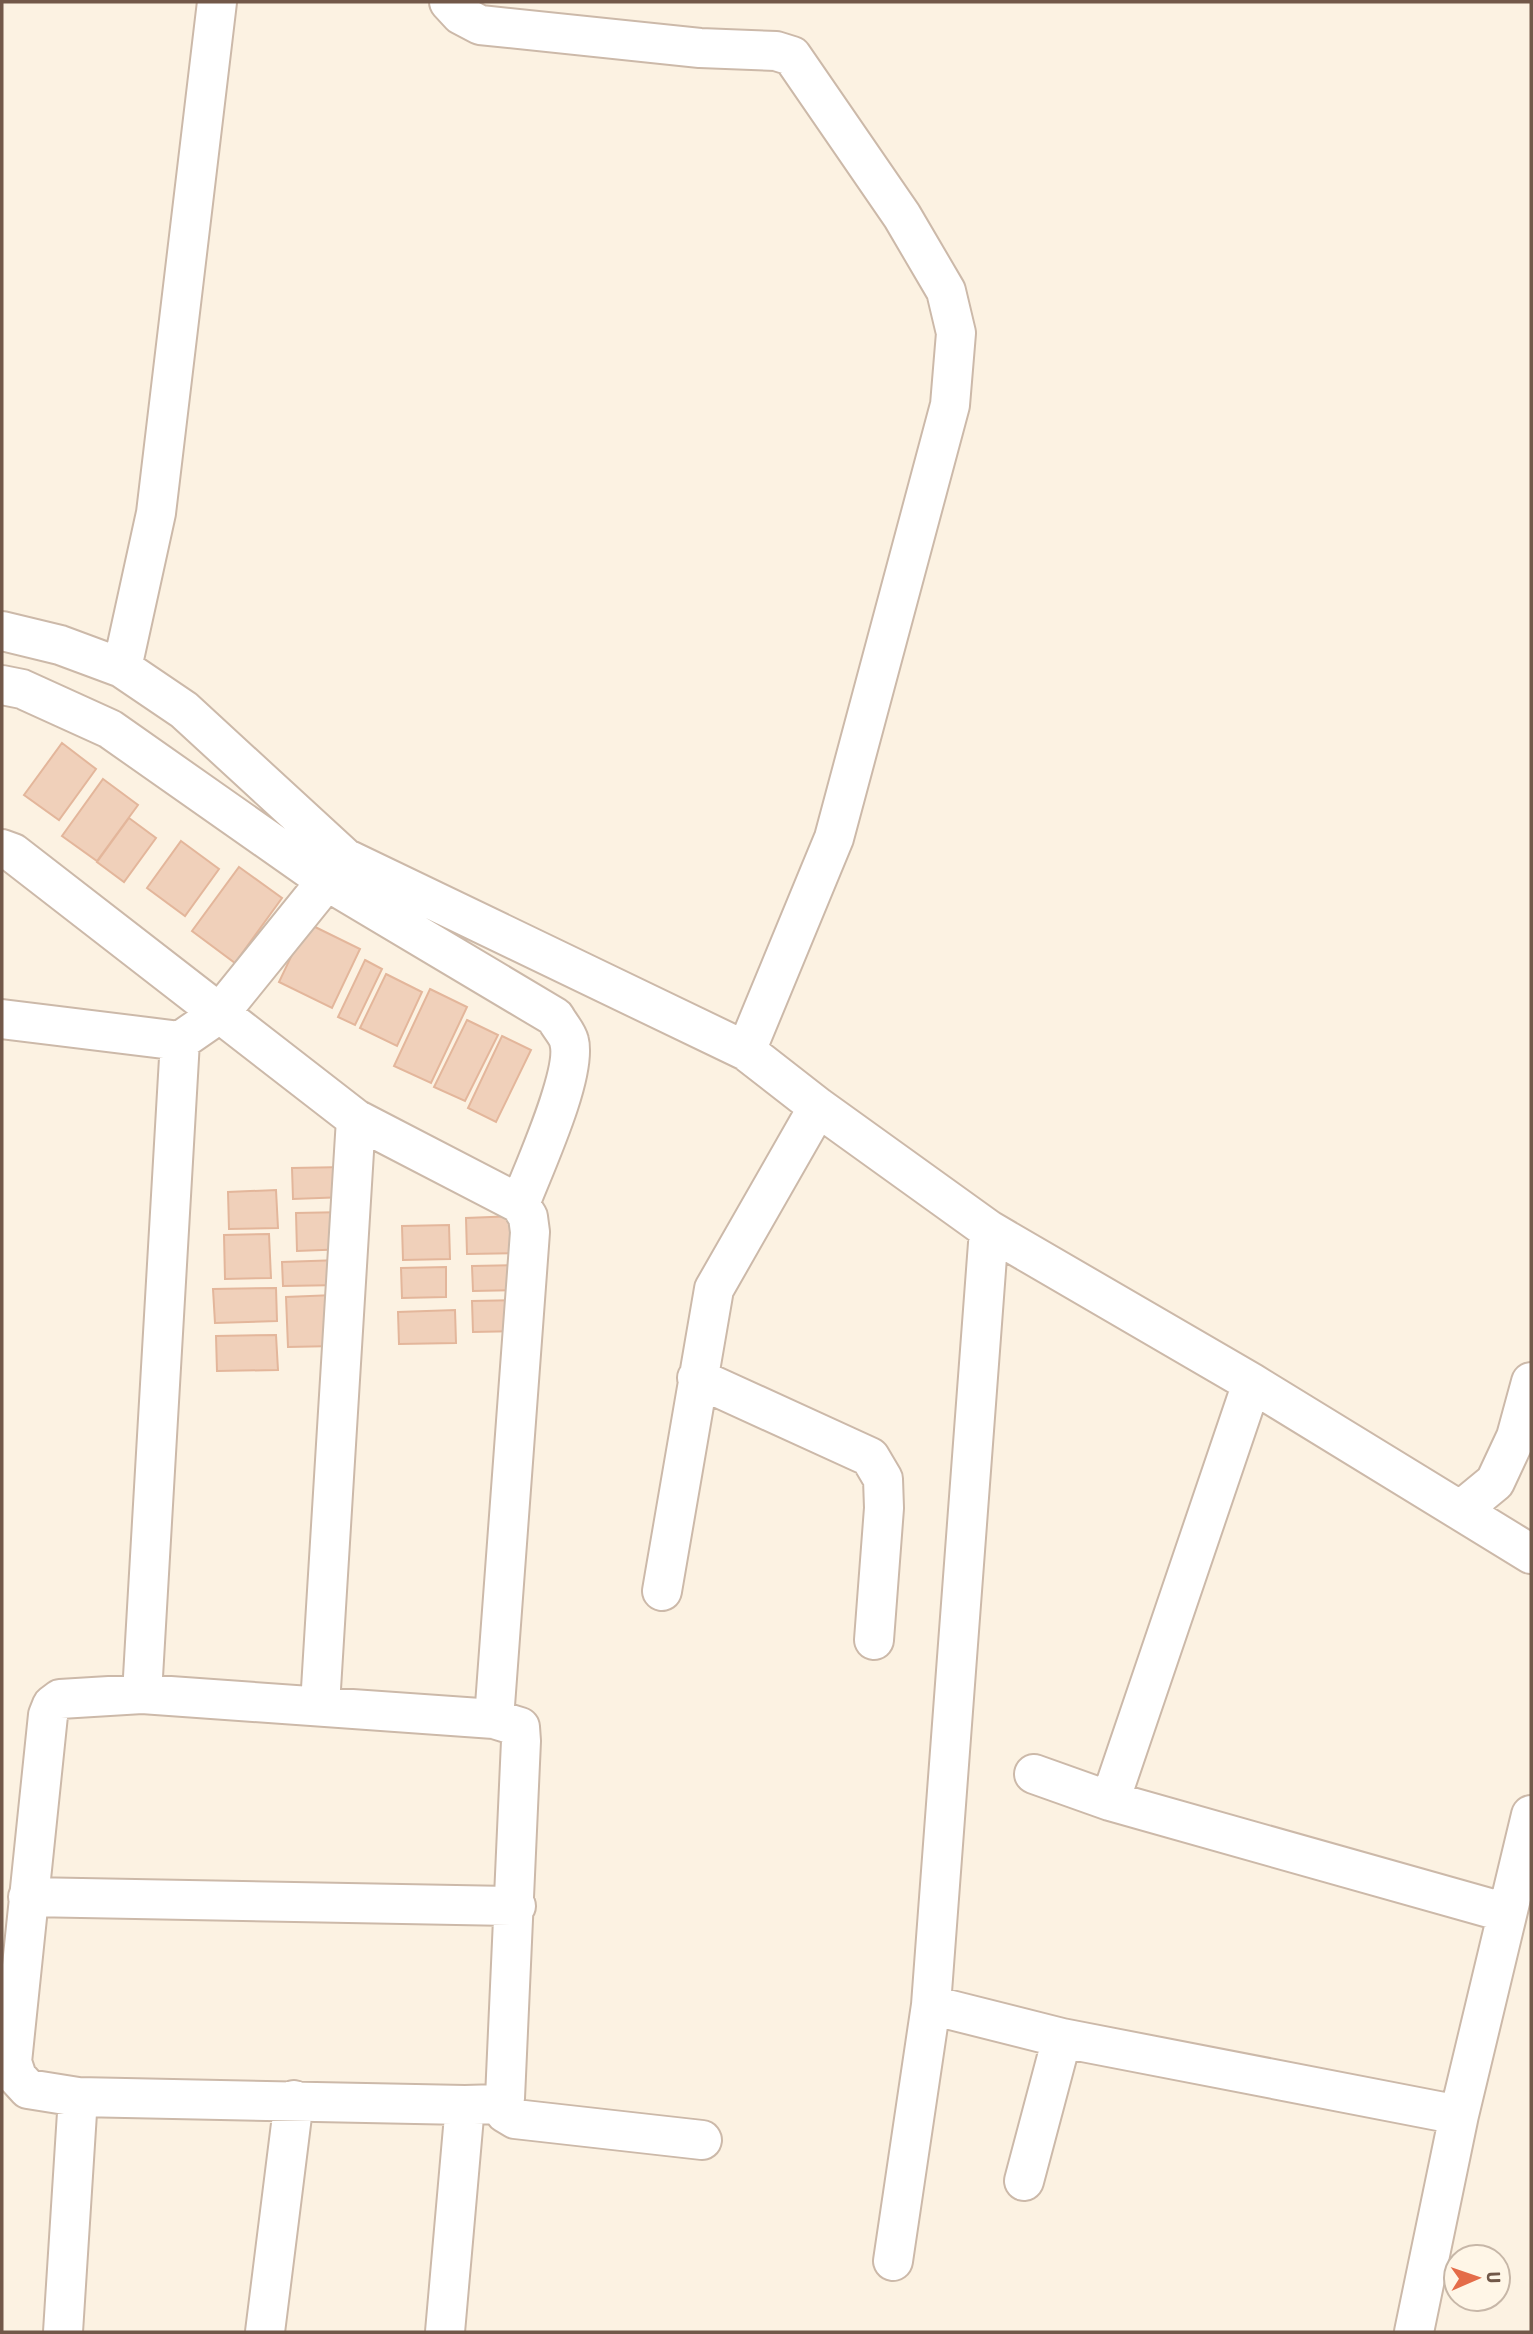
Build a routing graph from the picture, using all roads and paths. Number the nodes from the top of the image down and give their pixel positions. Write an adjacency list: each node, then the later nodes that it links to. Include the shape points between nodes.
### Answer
1 (217, 2): 4 (street, via 156,513)
2 (449, 2): 11 (street, via 480,25 792,56 902,216 946,292 956,333 950,405 834,838)
3 (2, 631): 4 (street, via 60,645)
4 (122, 668): 7 (street, via 184,710)
5 (2, 685): 7 (street, via 22,689 110,729)
6 (2, 849): 8 (street)
7 (335, 869): 8 (street); 11 (street); 14 (street, via 555,1017 569,1042 563,1090)
8 (219, 1014): 10 (street); 13 (street)
9 (2, 1019): 10 (street)
10 (180, 1041): 23 (street)
11 (746, 1051): 12 (street)
12 (818, 1107): 15 (street); 16 (street, via 714,1289)
13 (356, 1119): 14 (street); 24 (street)
14 (520, 1204): 25 (street, via 530,1232)
15 (989, 1230): 18 (street); 32 (street)
16 (697, 1378): 21 (street); 22 (street, via 870,1457 883,1479 884,1508)
17 (1531, 1382): 19 (street, via 1516,1437 1495,1482)
18 (1252, 1383): 19 (street); 27 (street)
19 (1461, 1510): 20 (street)
20 (1531, 1554)
21 (662, 1591)
22 (874, 1640)
23 (142, 1694): 24 (street); 29 (street, via 67,1697 52,1705)
24 (320, 1705): 25 (street)
25 (494, 1719): 30 (street, via 516,1724 521,1731)
26 (1034, 1774): 27 (street)
27 (1110, 1801): 31 (street)
28 (1531, 1815): 31 (street)
29 (28, 1897): 30 (street); 34 (street, via 12,2062 28,2090)
30 (516, 1906): 36 (street, via 505,2098)
31 (1507, 1913): 37 (street)
32 (930, 2005): 33 (street); 40 (street)
33 (1062, 2038): 37 (street); 39 (street)
34 (78, 2097): 35 (street); 41 (street)
35 (294, 2100): 36 (street); 42 (street)
36 (482, 2104): 38 (street, via 515,2119); 43 (street)
37 (1459, 2115): 44 (street)
38 (702, 2140)
39 (1024, 2181)
40 (893, 2262)
41 (63, 2332)
42 (265, 2332)
43 (445, 2332)
44 (1414, 2332)

